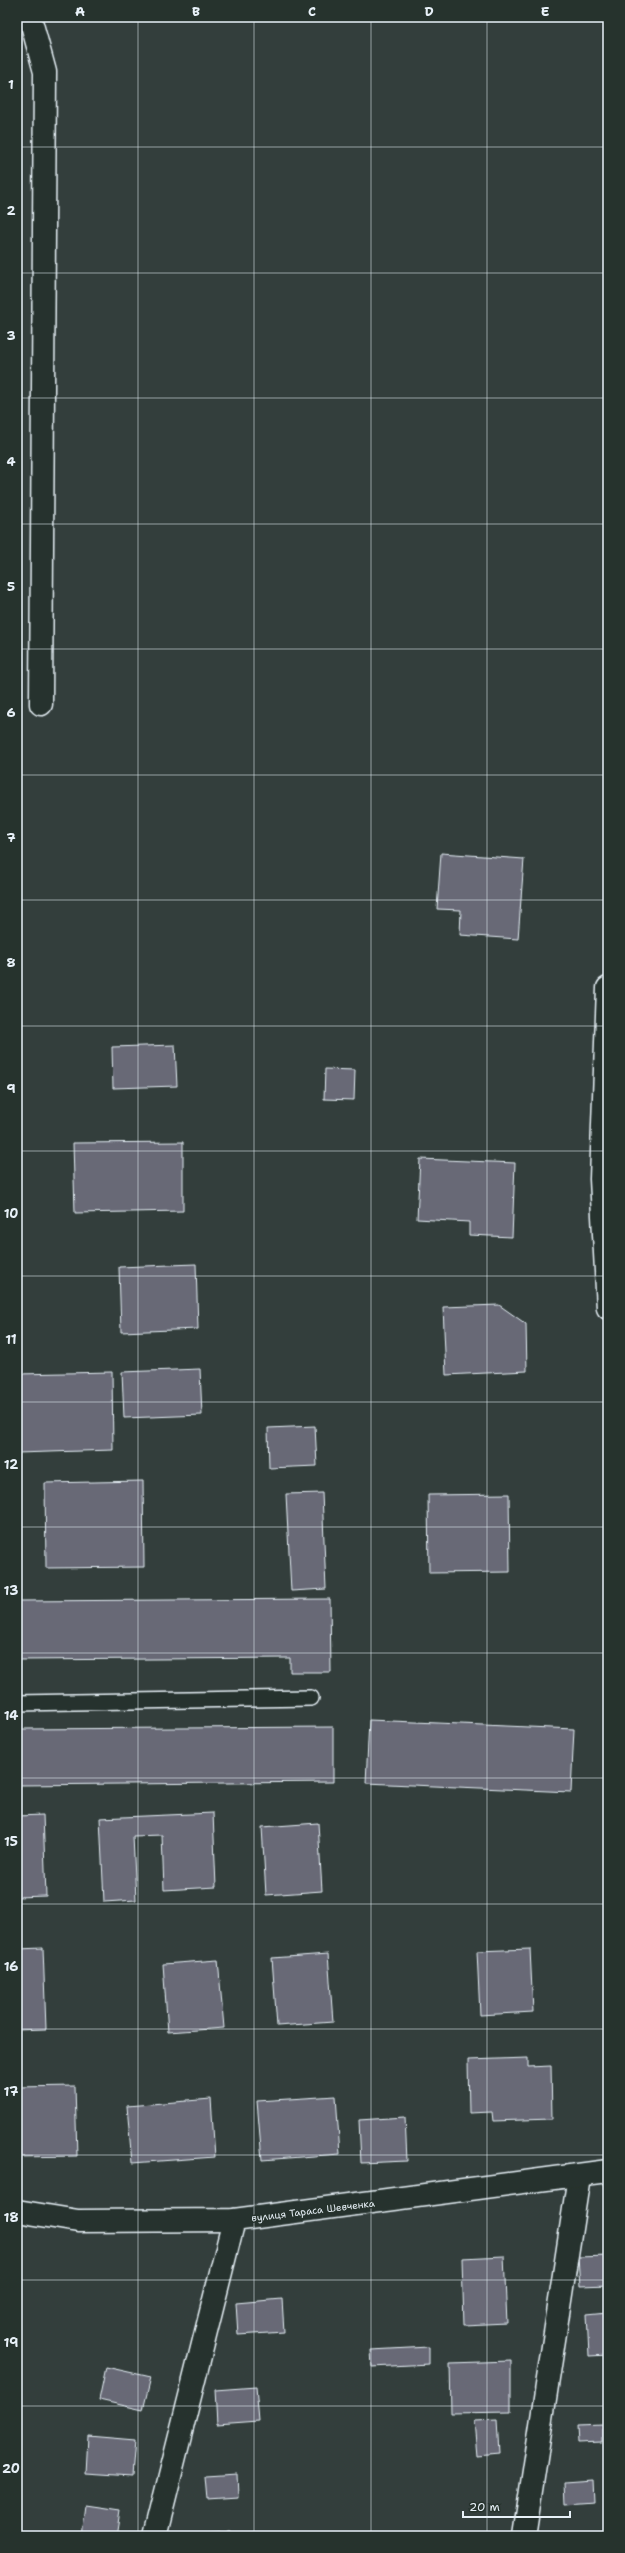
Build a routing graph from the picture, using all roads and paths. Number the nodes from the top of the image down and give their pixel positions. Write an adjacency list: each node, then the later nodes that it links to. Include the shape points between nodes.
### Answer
1 (30, 17): 2 (street, via 45,72)
2 (41, 704)
3 (608, 988): 4 (street, via 601,1179)
4 (608, 1308)
5 (311, 1698): 6 (lane)
6 (17, 1703)
7 (608, 2171): 8 (street, вулиця Тараса Шевченка)
8 (579, 2176): 10 (street, вулиця Тараса Шевченка); 12 (street)
9 (17, 2212): 10 (street, вулиця Тараса Шевченка, via 78,2221)
10 (234, 2220): 11 (street)
11 (155, 2536)
12 (524, 2536)

